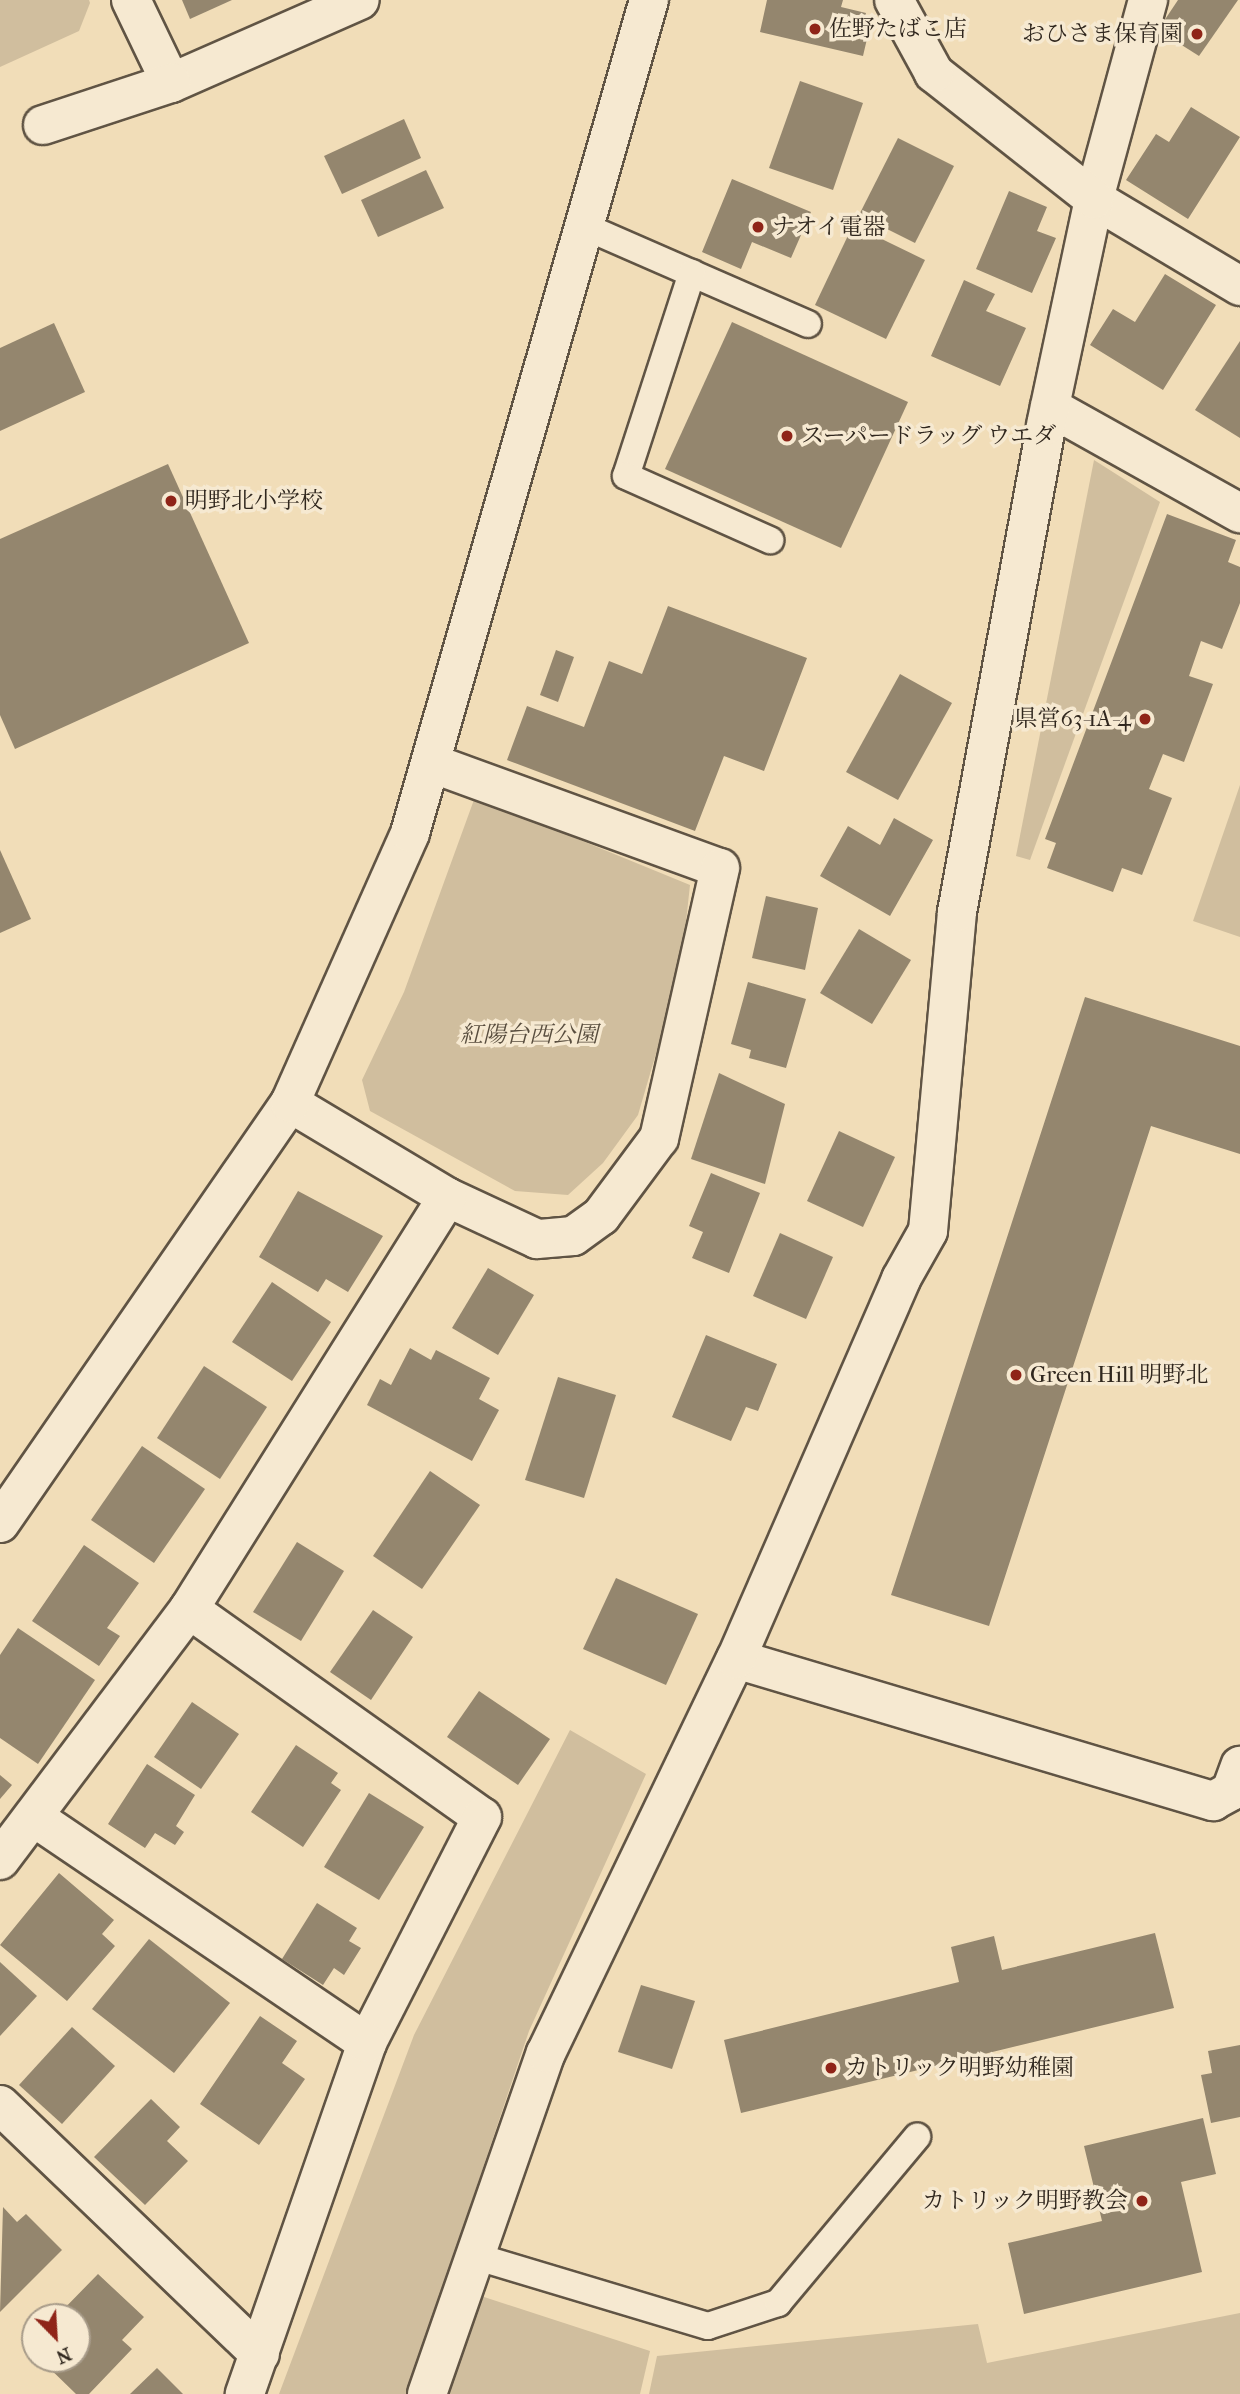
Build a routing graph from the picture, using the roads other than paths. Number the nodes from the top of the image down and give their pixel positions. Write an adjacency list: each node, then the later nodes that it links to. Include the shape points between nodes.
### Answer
1 (131, 0): 6 (street)
2 (360, 0): 6 (street)
3 (649, 0): 9 (street)
4 (894, 0): 8 (street, via 934,73)
5 (1148, 0): 8 (street)
6 (171, 83): 7 (street)
7 (43, 125)
8 (1094, 199): 11 (street); 13 (street)
9 (586, 227): 10 (lane); 16 (street)
10 (692, 273): 12 (lane); 15 (lane, via 626,476)
11 (1240, 286)
12 (808, 324)
13 (1050, 407): 14 (street); 21 (street, via 957,912 928,1231 901,1279)
14 (1240, 513)
15 (769, 540)
16 (431, 763): 17 (street, via 410,833); 18 (street, via 720,868 659,1138 601,1216 573,1236 537,1238)
17 (290, 1102): 18 (street); 19 (street)
18 (447, 1197): 20 (street)
19 (0, 1523)
20 (190, 1609): 23 (street); 25 (street, via 482,1817)
21 (736, 1659): 22 (street, via 1213,1801 1231,1791); 28 (street, via 546,2053)
22 (1240, 1766)
23 (35, 1818): 24 (street); 25 (street)
24 (0, 1860)
25 (368, 2043): 29 (street)
26 (0, 2105): 29 (street)
27 (917, 2137): 28 (lane, via 778,2303 708,2326)
28 (471, 2255): 31 (street)
29 (260, 2354): 30 (street)
30 (245, 2394)
31 (427, 2394)

